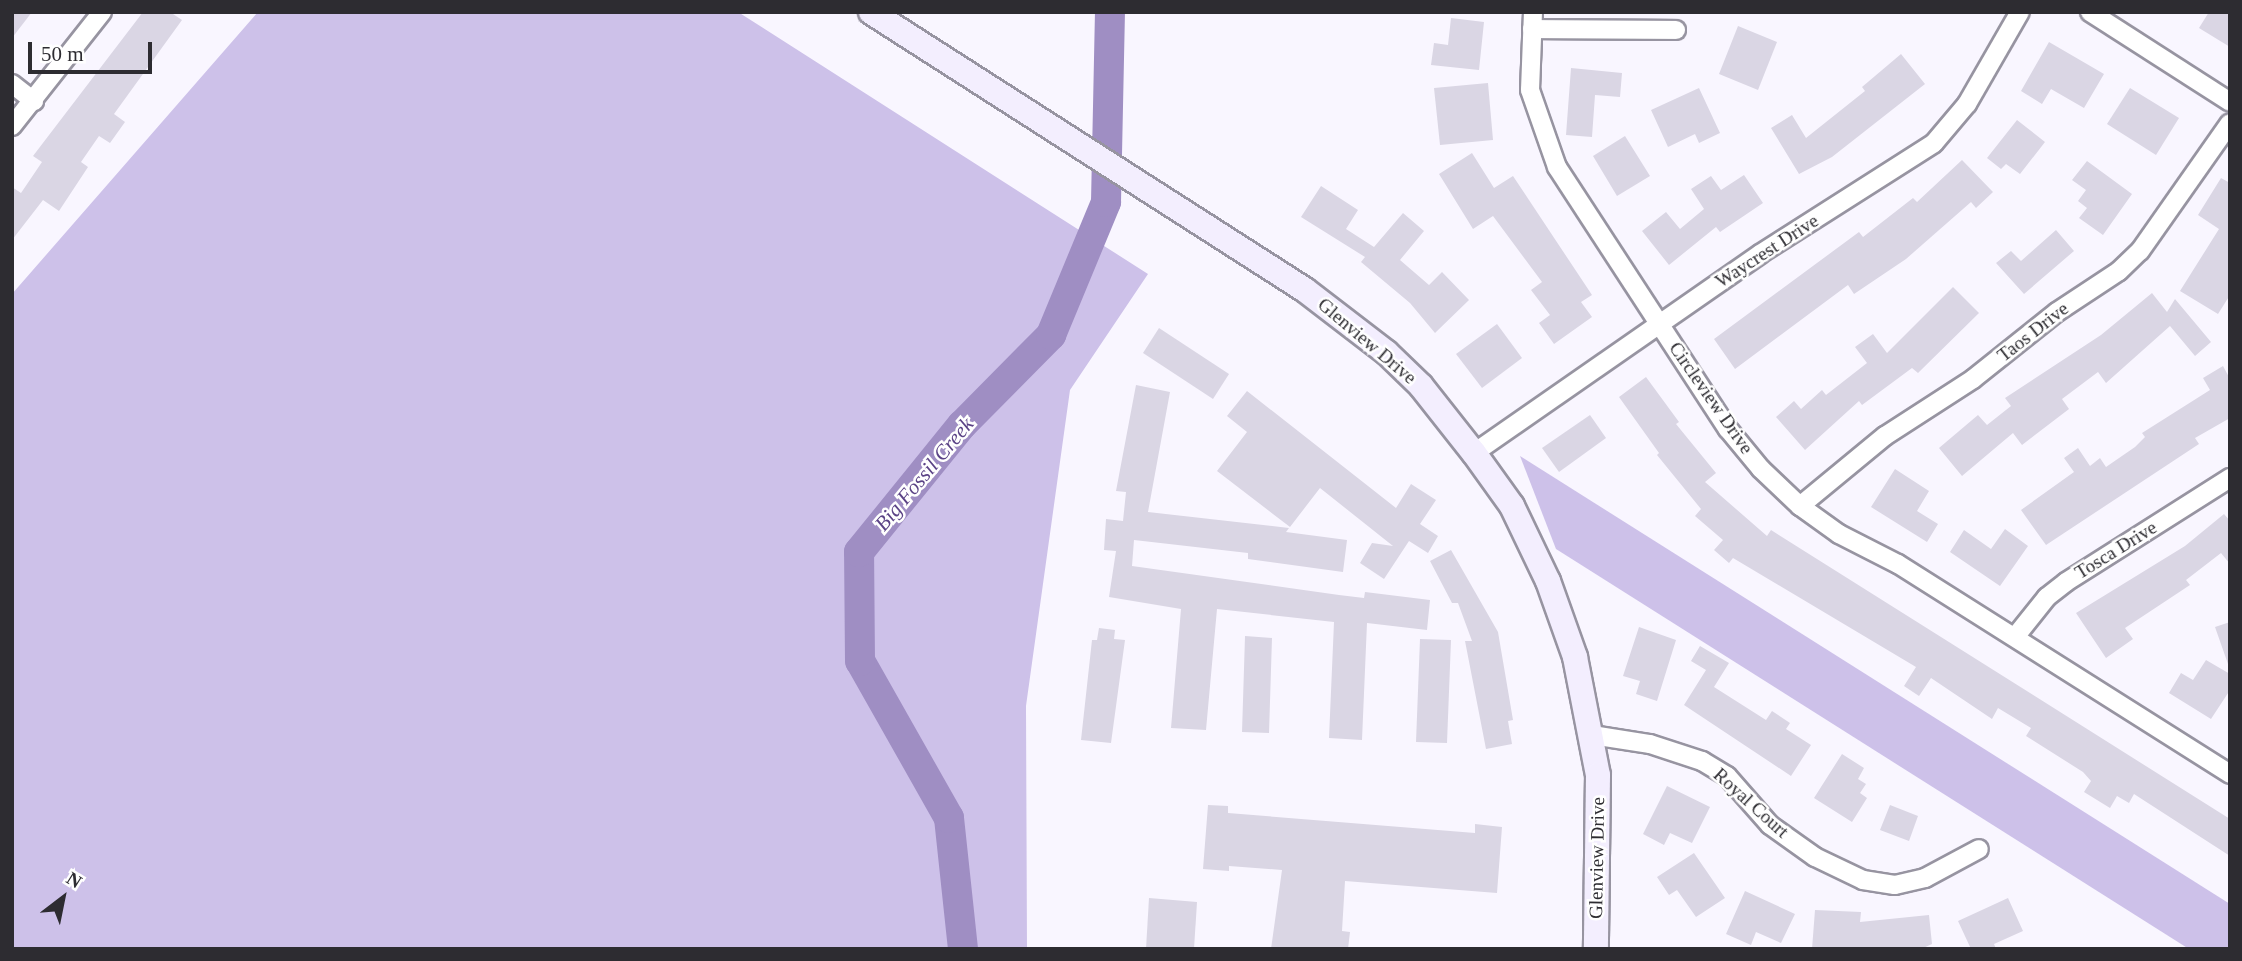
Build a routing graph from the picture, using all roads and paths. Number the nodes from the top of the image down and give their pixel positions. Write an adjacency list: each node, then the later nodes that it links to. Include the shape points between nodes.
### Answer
1 (102, 12): 8 (street)
2 (871, 12): 13 (main road, Glenview Drive, via 1305,290 1387,353 1421,386)
3 (2020, 12): 12 (street, Waycrest Drive, via 1967,104 1934,142)
4 (2090, 12): 9 (street)
5 (1532, 21): 6 (street); 12 (street, Circleview Drive, via 1530,90 1543,134 1557,167)
6 (1676, 30)
7 (12, 84): 8 (street)
8 (34, 101): 11 (street)
9 (2230, 102)
10 (2230, 123): 15 (street, Taos Drive, via 2140,251 2119,271 2057,312 1973,379 1885,436)
11 (12, 125)
12 (1660, 324): 13 (street, Waycrest Drive); 15 (street, Circleview Drive, via 1728,429)
13 (1474, 453): 17 (main road, Glenview Drive, via 1512,506 1548,581 1575,657)
14 (2230, 478): 16 (street, Tosca Drive, via 2066,582 2047,597)
15 (1800, 506): 16 (street, Circleview Drive)
16 (2015, 637): 18 (street, Circleview Drive)
17 (1592, 734): 19 (street, Royal Court, via 1663,747 1702,761 1727,776 1770,825 1815,857 1863,880 1895,885 1925,878); 20 (main road, Glenview Drive, via 1598,775)
18 (2230, 774)
19 (1979, 849)
20 (1596, 949)

